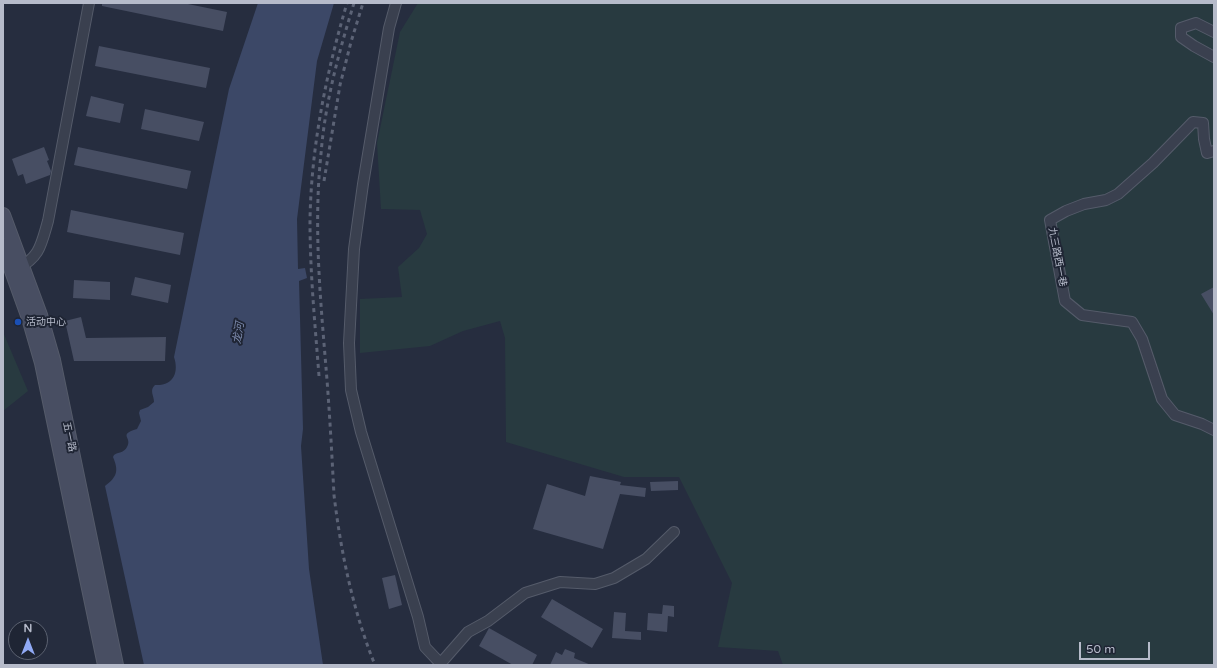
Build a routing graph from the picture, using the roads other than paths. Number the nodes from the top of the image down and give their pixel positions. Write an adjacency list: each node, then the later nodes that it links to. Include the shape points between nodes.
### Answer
1 (89, 3): 8 (street, via 48,221 40,249 28,263)
2 (396, 3): 11 (street, via 389,28 354,249 349,343 351,390 360,432 418,617 425,648)
3 (1214, 32): 4 (street, via 1196,23 1181,28 1181,36)
4 (1214, 57)
5 (1214, 151): 9 (street, 九三路西一巷, via 1207,153 1202,123 1193,122 1118,194 1106,200 1084,204 1050,220 1065,302 1082,315 1132,322 1142,339 1162,398 1175,415)
6 (3, 215): 8 (main road, 五一路)
7 (3, 246): 8 (main road, 五一路)
8 (17, 268): 12 (main road, 五一路, via 42,363); 13 (main road, 五一路, via 40,315 53,360)
9 (1214, 430)
10 (674, 532): 11 (street, via 646,559 614,578 595,584 560,582 525,593 488,621 468,632)
11 (441, 664)
12 (105, 665)
13 (116, 665)

